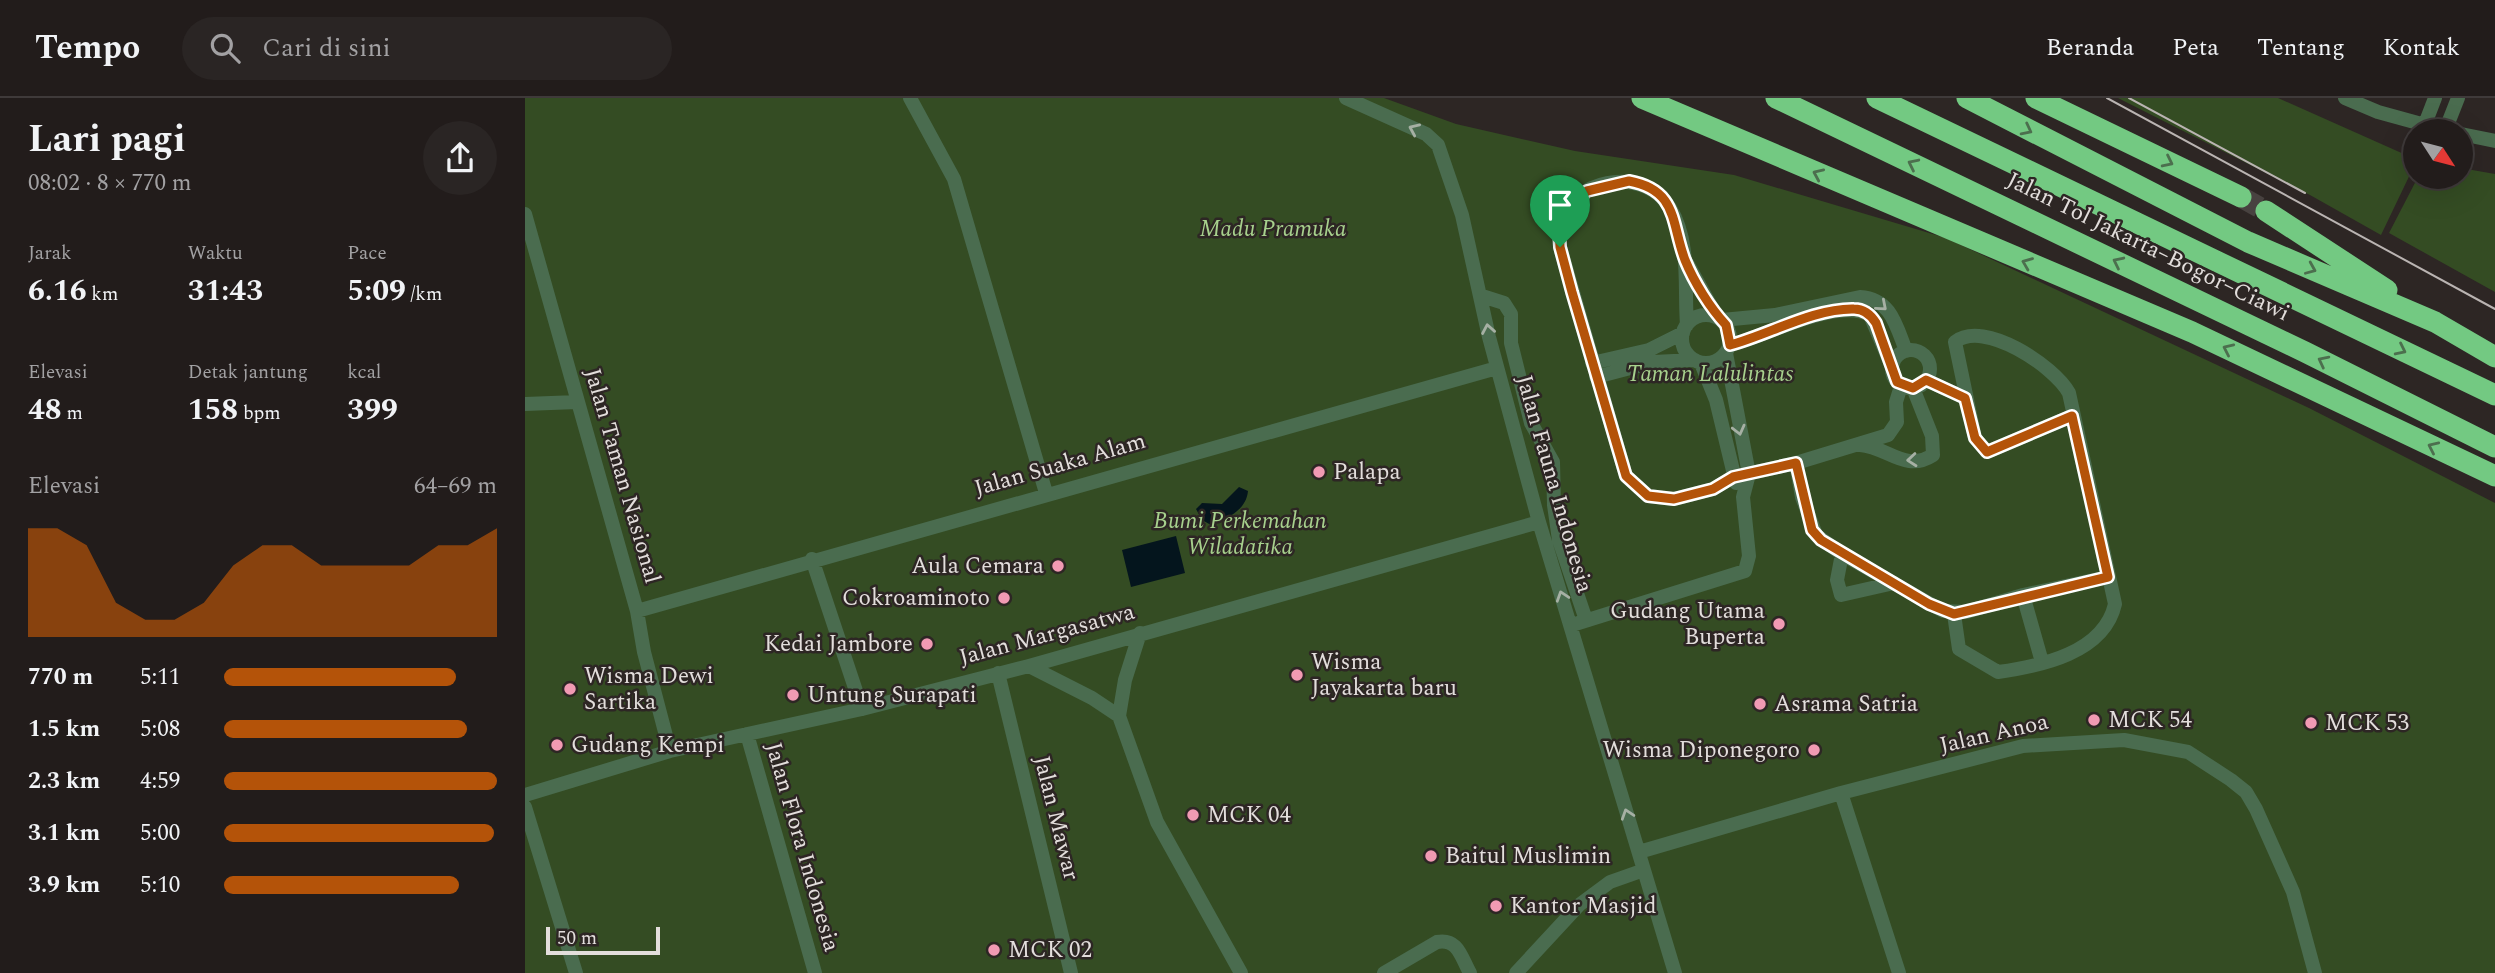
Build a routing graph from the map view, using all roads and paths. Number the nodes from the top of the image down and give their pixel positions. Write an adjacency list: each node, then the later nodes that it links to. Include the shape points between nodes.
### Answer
1 (910, 98): 44 (street, via 954,178)
2 (1346, 98): 20 (street, Jalan Fauna Indonesia, one-way to 2, via 1438,145 1426,134)
3 (1641, 98): 42 (highway, one-way to 3, via 2192,332)
4 (1776, 98): 39 (highway, Jalan Tol Jakarta–Bogor–Ciawi, one-way to 4, via 2293,345)
5 (1877, 98): 33 (highway, Jalan Tol Jakarta–Bogor–Ciawi, one-way to 33)
6 (1967, 98): 22 (highway, one-way to 22, via 2248,242)
7 (2036, 98): 16 (highway, one-way to 16)
8 (2345, 98): 11 (street)
9 (2435, 98): 12 (street)
10 (2458, 98): 13 (street)
11 (2405, 119)
12 (2427, 119)
13 (2450, 119)
14 (2473, 136): 15 (street)
15 (2495, 141)
16 (2241, 197)
17 (2266, 211): 22 (highway)
18 (525, 214): 35 (street, Jalan Taman Nasional)
19 (1685, 259): 21 (street); 23 (street); 30 (street, via 1670,207 1646,184 1612,183 1587,191 1563,214 1560,247)
20 (1482, 296): 29 (street, Jalan Fauna Indonesia, one-way to 20); 54 (street, via 1504,303 1511,314 1516,365 1531,423 1553,461 1559,540)
21 (1719, 318): 23 (street, via 1700,315); 24 (street, via 1730,331); 25 (street, one-way to 25, via 1775,315 1872,298 1888,308)
22 (2435, 322): 26 (highway)
23 (1685, 329): 27 (street, via 1685,352); 30 (street, via 1649,350)
24 (1728, 349): 27 (street, via 1715,362); 28 (street, via 1787,325 1854,309 1870,315); 41 (street, one-way to 41)
25 (1906, 351): 28 (street, via 1896,357); 31 (street, via 1919,351 1928,361)
26 (2495, 357)
27 (1698, 361): 30 (street); 43 (street, via 1716,401)
28 (1892, 367): 32 (street, via 1894,378)
29 (1497, 368): 44 (street, Jalan Suaka Alam); 46 (street, Jalan Fauna Indonesia)
30 (1594, 370): 43 (street, via 1626,476 1648,496 1674,499 1713,489)
31 (1926, 380): 32 (street); 34 (street)
32 (1907, 387): 38 (street, via 1896,402 1898,417 1893,431); 38 (street, one-way to 38, via 1932,436 1933,454 1901,462 1877,446)
33 (2495, 395)
34 (1965, 398): 37 (street, via 1975,438 1987,452); 37 (street, via 1955,342 1987,337 2014,348 2060,379 2069,393)
35 (577, 402): 36 (street); 52 (street, Jalan Taman Nasional)
36 (525, 404)
37 (2072, 416): 49 (street)
38 (1858, 444): 40 (street)
39 (2495, 447)
40 (1796, 463): 41 (street); 47 (street, via 1812,530)
41 (1749, 474): 43 (street); 45 (street)
42 (2495, 476)
43 (1733, 477): 45 (street)
44 (1046, 493): 48 (street, Jalan Suaka Alam)
45 (1743, 497): 54 (street, via 1749,556 1745,570)
46 (1538, 522): 55 (street, Jalan Fauna Indonesia, one-way to 46); 56 (street, Jalan Margasatwa)
47 (1842, 554): 50 (street); 50 (street, via 1837,580 1841,595)
48 (812, 559): 52 (street, Jalan Suaka Alam); 60 (street)
49 (2108, 577): 51 (street); 57 (street, via 2115,604 2103,629 2084,647)
50 (1894, 583): 53 (street)
51 (2023, 595): 53 (street); 57 (street)
52 (637, 611): 63 (street, Jalan Taman Nasional)
53 (1954, 614): 57 (street, via 1959,649 1996,671)
54 (1586, 620): 55 (street)
55 (1572, 625): 67 (street, Jalan Fauna Indonesia, one-way to 55)
56 (1140, 633): 58 (street, Jalan Margasatwa); 61 (street)
57 (2042, 662)
58 (1029, 666): 59 (street, Jalan Margasatwa); 61 (street)
59 (998, 673): 60 (street, Jalan Margasatwa); 71 (street, Jalan Mawar)
60 (862, 709): 62 (street, Jalan Margasatwa)
61 (1119, 716): 72 (street, via 1157,821)
62 (747, 734): 63 (street, Jalan Margasatwa); 70 (street, Jalan Flora Indonesia)
63 (670, 751): 65 (street, Jalan Margasatwa)
64 (1841, 793): 67 (street, Jalan Anoa); 77 (street); 78 (street, Jalan Anoa, via 2046,743 2124,740 2188,752 2246,792 2256,808 2293,892)
65 (525, 795)
66 (525, 807): 69 (street)
67 (1639, 852): 68 (street, Jalan Fauna Indonesia)
68 (1644, 870): 75 (street, via 1610,882 1579,905); 76 (street, Jalan Fauna Indonesia)
69 (576, 973)
70 (815, 973)
71 (1071, 973)
72 (1241, 973)
73 (1384, 973): 74 (street, via 1446,940 1455,944)
74 (1469, 973)
75 (1516, 973)
76 (1675, 973)
77 (1899, 973)
78 (2315, 973)

